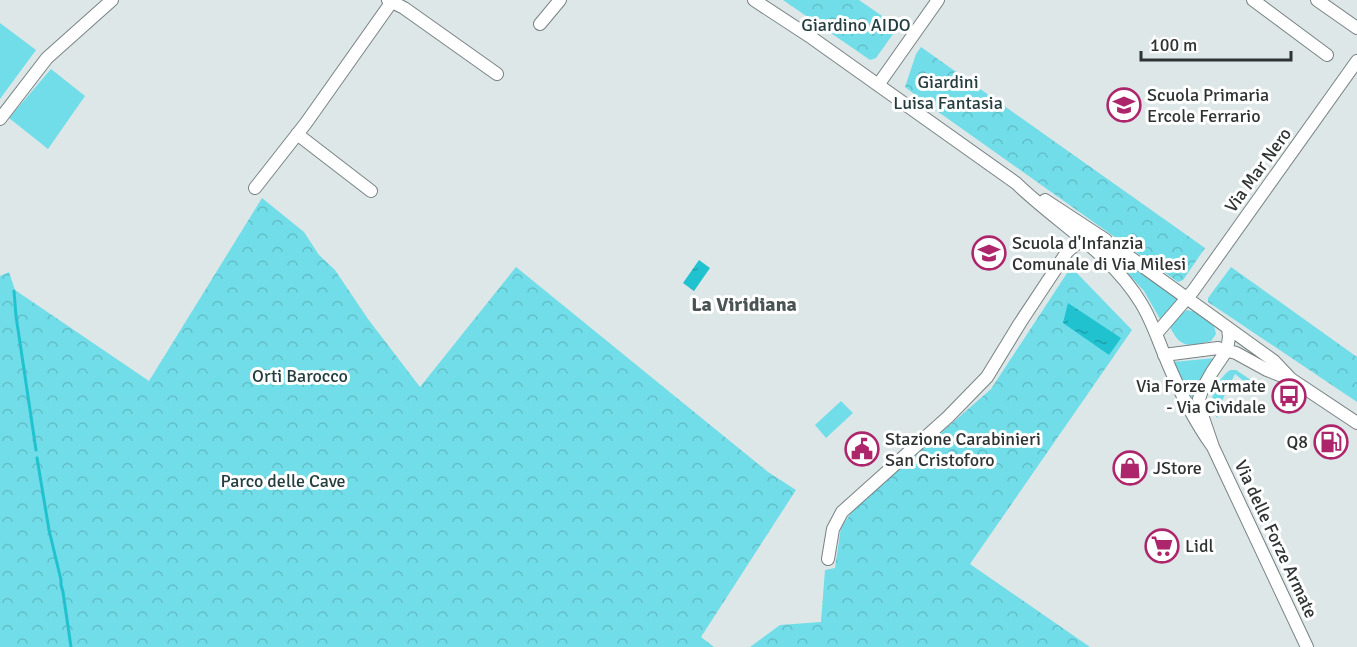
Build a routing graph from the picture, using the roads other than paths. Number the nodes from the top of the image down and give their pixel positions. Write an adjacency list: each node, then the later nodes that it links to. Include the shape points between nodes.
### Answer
1 (112, 0): 14 (street, via 46,58)
2 (560, 0): 8 (street)
3 (754, 0): 13 (street, Via delle Forze Armate)
4 (938, 0): 13 (street)
5 (1253, 0): 10 (street)
6 (1317, 0): 9 (street)
7 (391, 1): 12 (street); 15 (street)
8 (540, 24)
9 (1357, 28)
10 (1327, 55)
11 (1357, 62): 23 (street, Via Mar Nero)
12 (497, 74)
13 (878, 85): 16 (street, Via delle Forze Armate)
14 (0, 119)
15 (297, 135): 17 (street); 18 (street)
16 (1016, 183): 19 (street, Via delle Forze Armate); 21 (street, Via delle Forze Armate)
17 (255, 188)
18 (371, 191)
19 (1082, 239): 20 (street, Via delle Forze Armate); 21 (street, via 1095,240); 22 (street)
20 (1098, 254): 22 (street, via 1080,253); 25 (street, Via delle Forze Armate, via 1131,289)
21 (1126, 254): 23 (street, Via delle Forze Armate)
22 (1059, 263): 31 (street, via 987,377 842,512 833,529)
23 (1187, 298): 24 (street, Via delle Forze Armate); 25 (street)
24 (1228, 328): 26 (street); 28 (street, Via delle Forze Armate)
25 (1156, 334): 27 (street, Via delle Forze Armate)
26 (1227, 350): 27 (street); 28 (street); 30 (street, Via delle Forze Armate, via 1199,399)
27 (1164, 355): 30 (street, Via delle Forze Armate, via 1190,411)
28 (1291, 379): 29 (street)
29 (1357, 423)
30 (1213, 447): 32 (street, Via delle Forze Armate)
31 (828, 559)
32 (1308, 647)

